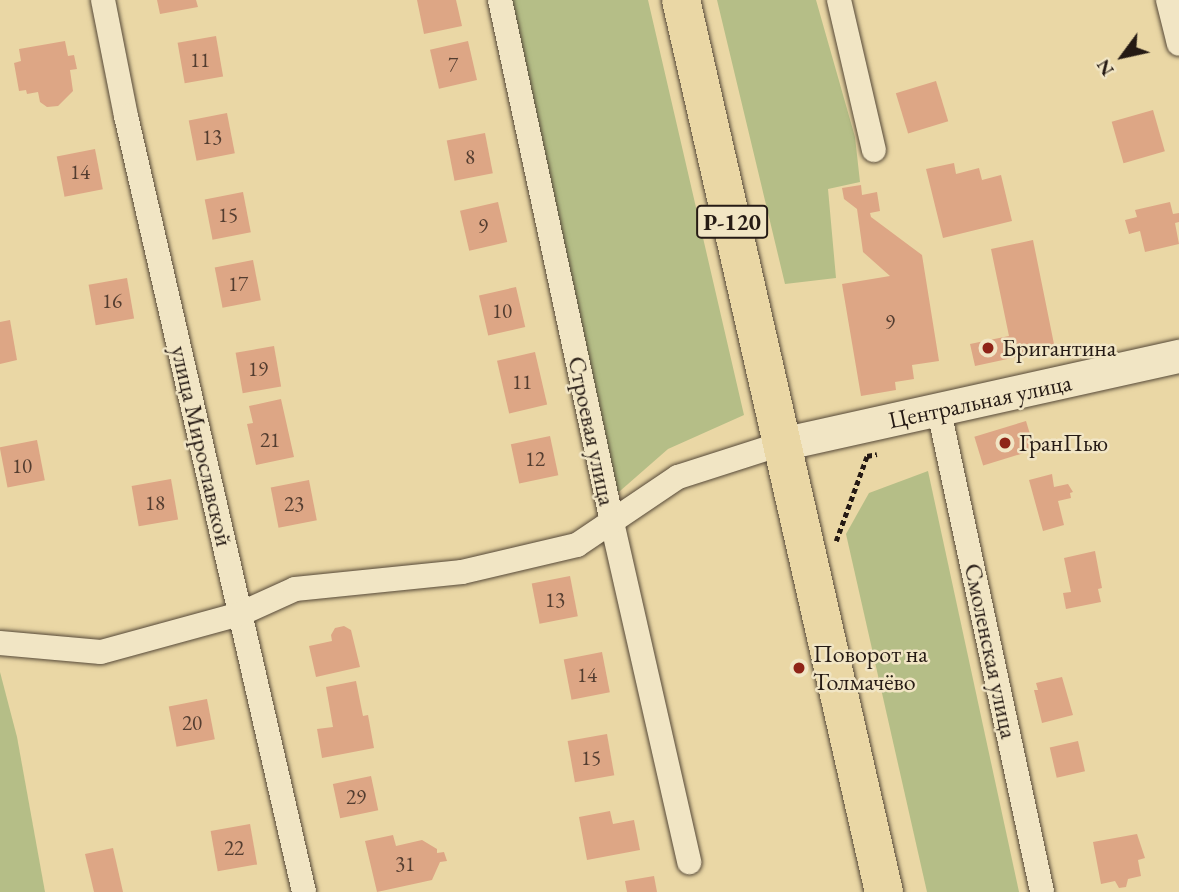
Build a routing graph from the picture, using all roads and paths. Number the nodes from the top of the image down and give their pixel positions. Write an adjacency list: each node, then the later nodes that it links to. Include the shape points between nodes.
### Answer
1 (103, 0): 14 (street, улица Мирославской)
2 (500, 0): 12 (street, Строевая улица)
3 (681, 0): 10 (main road, Р-120)
4 (839, 0): 7 (street)
5 (1168, 0): 6 (street)
6 (1179, 44)
7 (874, 150)
8 (1179, 356): 9 (street, Центральная улица)
9 (939, 411): 10 (street, Центральная улица); 19 (street, Смоленская улица)
10 (781, 444): 12 (street, via 678,477); 18 (main road, Р-120)
11 (880, 453): 13 (path, via 867,456)
12 (612, 522): 14 (street, via 577,545 462,572 295,589); 16 (street, Строевая улица)
13 (835, 544)
14 (240, 614): 15 (street, via 101,652); 17 (street, улица Мирославской)
15 (0, 643)
16 (689, 862)
17 (304, 892)
18 (884, 892)
19 (1042, 892)

